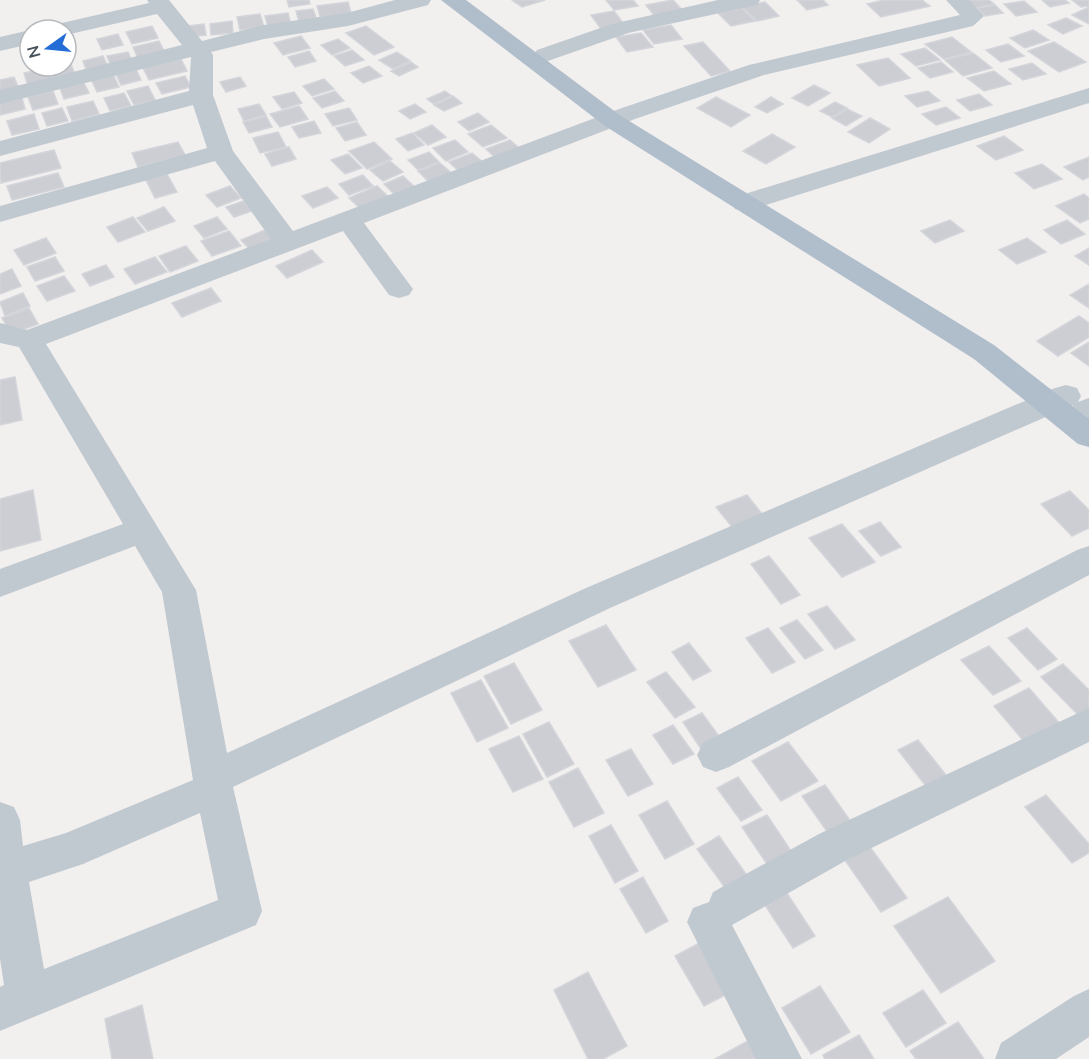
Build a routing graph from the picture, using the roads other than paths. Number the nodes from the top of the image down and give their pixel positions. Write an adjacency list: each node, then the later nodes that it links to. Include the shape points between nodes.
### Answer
1 (420, 0): 11 (street, via 348,20 264,32)
2 (452, 0): 16 (main road)
3 (471, 0): 12 (main road)
4 (749, 0): 7 (street)
5 (957, 0): 16 (street, via 973,16 757,70)
6 (160, 3): 8 (street); 11 (street)
7 (694, 5): 12 (street, via 582,38)
8 (78, 25)
9 (18, 40): 10 (street)
10 (0, 45)
11 (196, 50): 13 (street, via 202,55); 15 (street)
12 (545, 55): 16 (main road)
13 (201, 95): 17 (street); 18 (street)
14 (1089, 95): 19 (street)
15 (0, 97)
16 (620, 117): 19 (main road); 21 (street)
17 (0, 149)
18 (221, 152): 20 (street); 22 (street)
19 (752, 200): 26 (main road)
20 (0, 214)
21 (349, 220): 22 (street); 23 (street)
22 (288, 243): 25 (street)
23 (399, 289)
24 (0, 333): 25 (street)
25 (29, 340): 27 (street)
26 (1078, 412): 32 (street, via 598,598)
27 (142, 530): 29 (street); 32 (street, via 179,590)
28 (1089, 559): 31 (street)
29 (0, 583)
30 (1089, 724): 37 (street, via 833,847 718,914)
31 (716, 755)
32 (213, 784): 34 (street, via 69,851); 35 (street, via 241,911)
33 (0, 820): 34 (street)
34 (3, 871): 35 (street)
35 (14, 1004)
36 (1089, 1011): 38 (street)
37 (780, 1059)
38 (1017, 1059)

